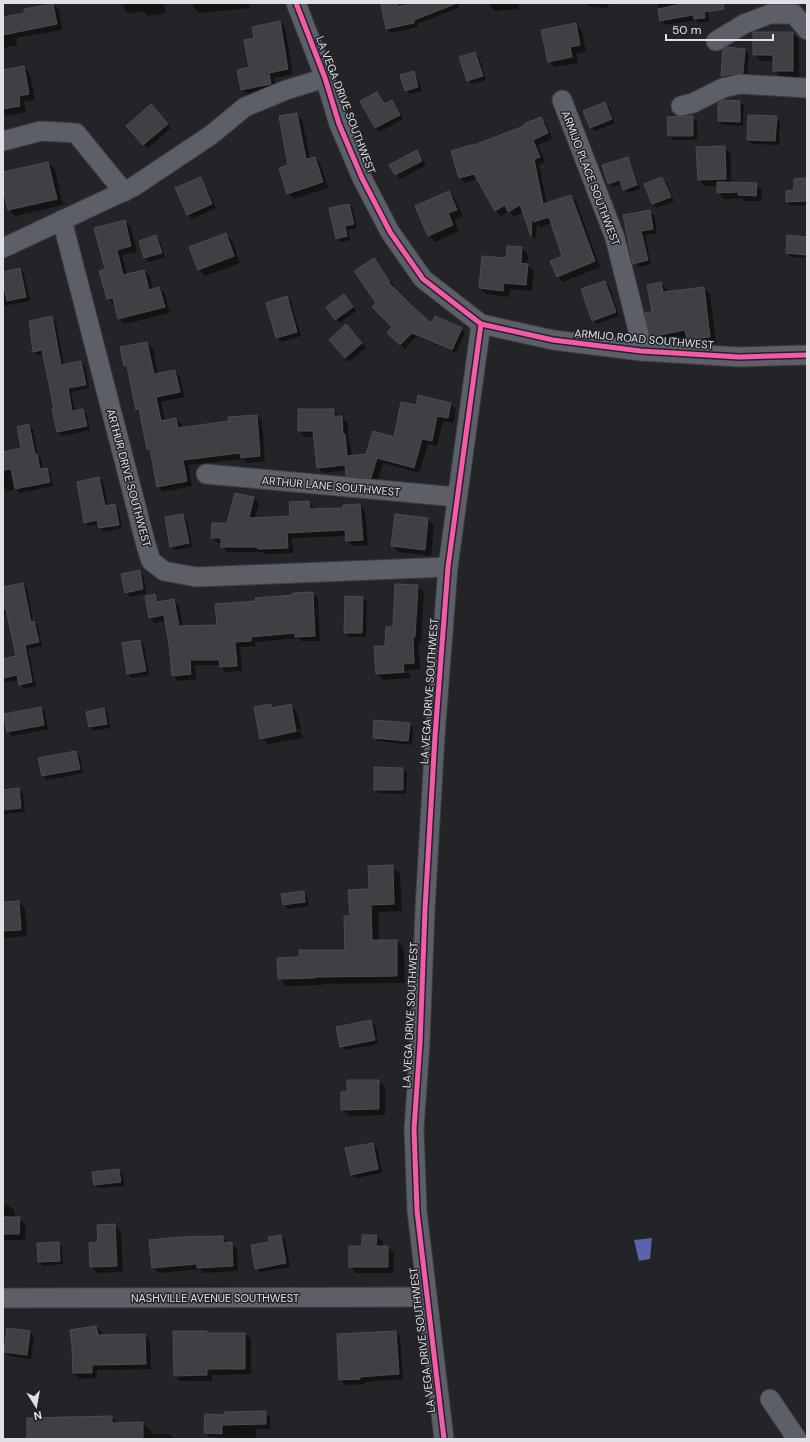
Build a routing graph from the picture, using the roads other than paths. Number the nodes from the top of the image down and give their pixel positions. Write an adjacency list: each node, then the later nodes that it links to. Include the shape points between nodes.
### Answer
1 (296, 3): 4 (street, LA VEGA DRIVE SOUTHWEST)
2 (807, 30): 3 (street, via 794,14 770,14 744,24)
3 (716, 41)
4 (325, 78): 9 (street, via 286,90 245,107 210,135); 12 (street, LA VEGA DRIVE SOUTHWEST, via 339,124 359,172 390,232 423,279)
5 (807, 88): 7 (street, via 740,84 723,88)
6 (562, 100): 13 (street, ARMIJO PLACE SOUTHWEST, via 615,238)
7 (681, 106)
8 (3, 141): 9 (street, via 41,131 76,133)
9 (124, 192): 10 (street)
10 (62, 220): 11 (street); 17 (street, ARTHUR DRIVE SOUTHWEST, via 151,561 164,571 196,577)
11 (3, 248)
12 (481, 324): 13 (street, ARMIJO ROAD SOUTHWEST, via 553,340); 16 (street, LA VEGA DRIVE SOUTHWEST)
13 (641, 351): 14 (street, ARMIJO ROAD SOUTHWEST, via 739,357)
14 (807, 355)
15 (206, 474): 16 (street, ARTHUR LANE SOUTHWEST)
16 (457, 497): 17 (street, LA VEGA DRIVE SOUTHWEST)
17 (448, 567): 19 (street, LA VEGA DRIVE SOUTHWEST, via 435,744 414,1129 417,1211)
18 (3, 1298): 19 (street, NASHVILLE AVENUE SOUTHWEST)
19 (428, 1298): 21 (street, LA VEGA DRIVE SOUTHWEST)
20 (770, 1399): 22 (street)
21 (444, 1439)
22 (797, 1439)

